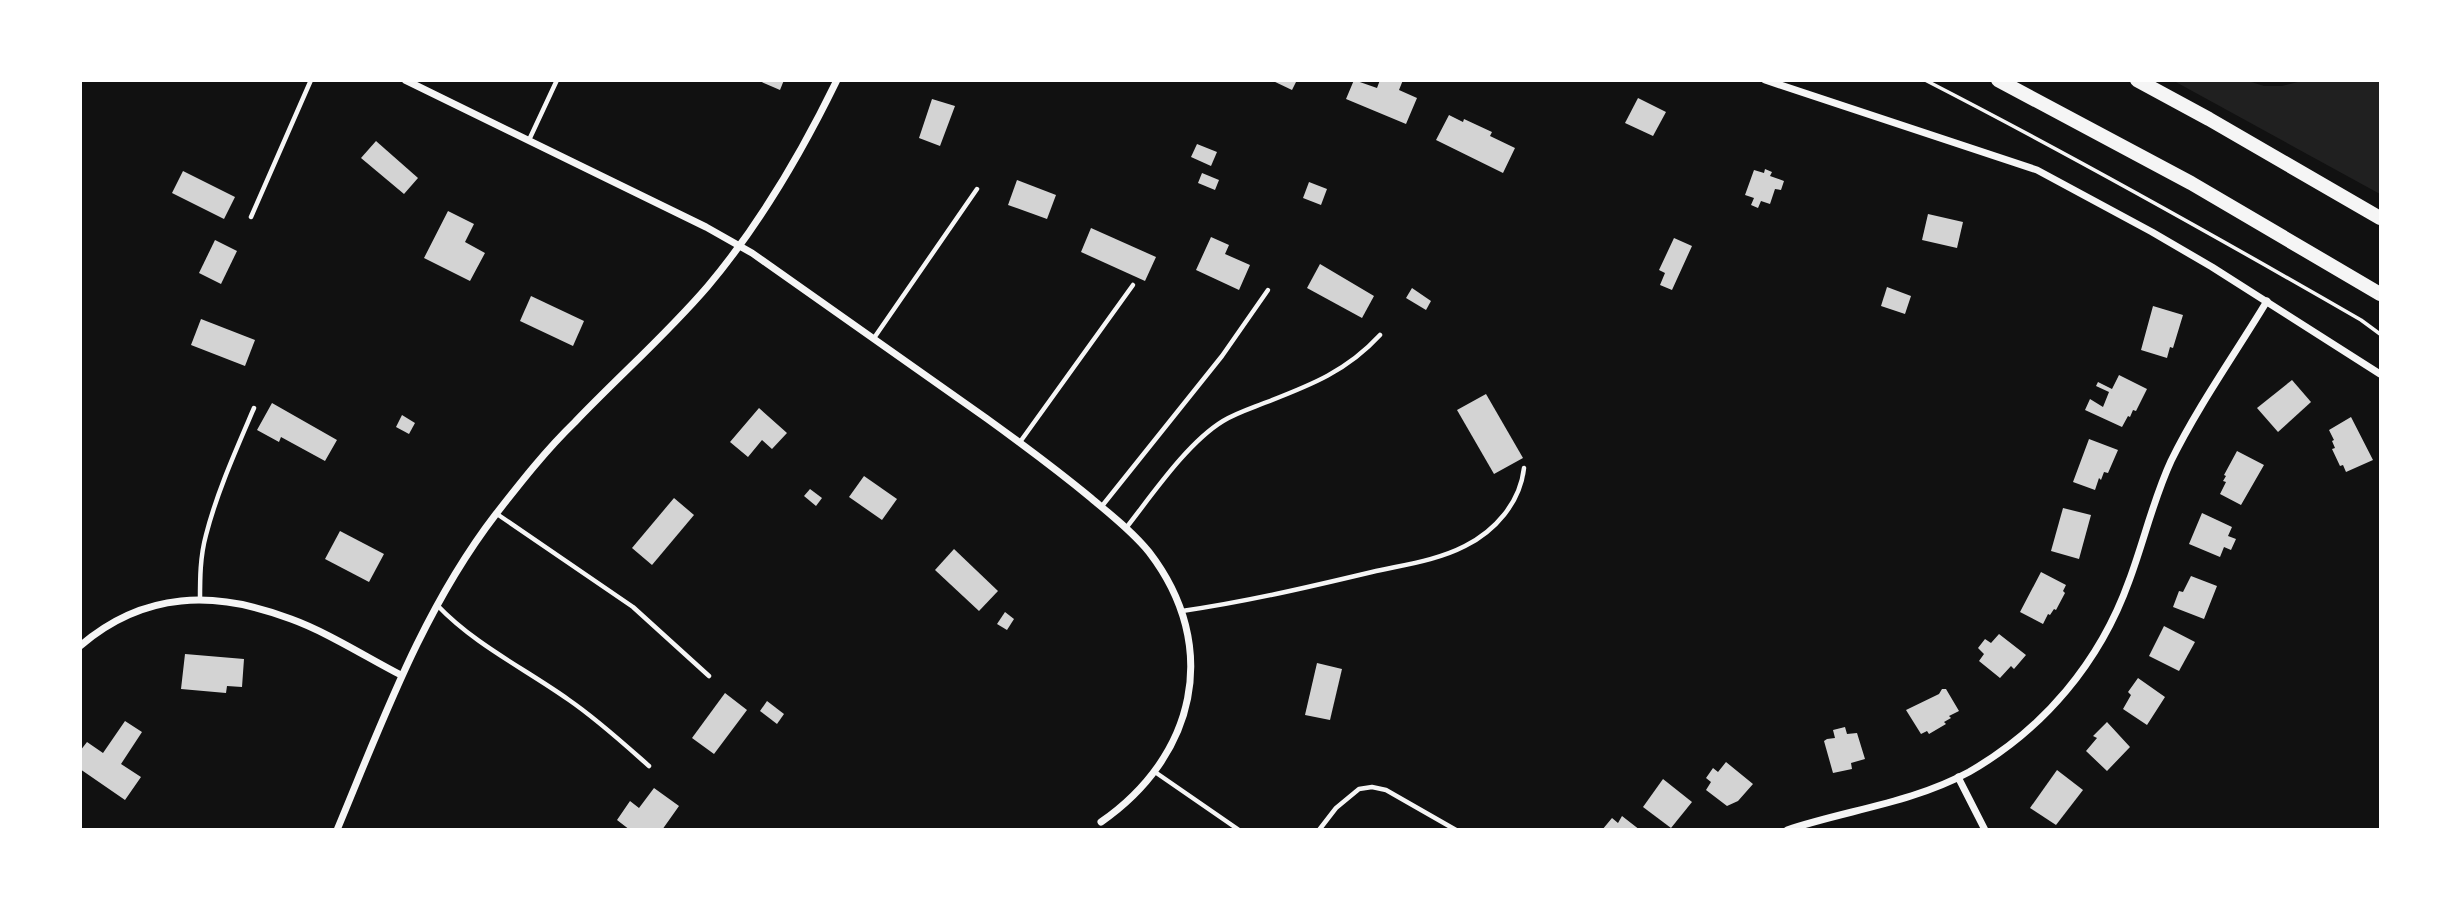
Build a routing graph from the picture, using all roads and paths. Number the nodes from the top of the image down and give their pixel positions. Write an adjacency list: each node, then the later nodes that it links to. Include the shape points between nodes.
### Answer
1 (311, 80): 12 (lane)
2 (405, 80): 9 (street)
3 (557, 80): 10 (lane)
4 (836, 80): 14 (street, via 785,181)
5 (1765, 80): 18 (street, via 2036,170)
6 (1925, 80): 19 (path, via 2202,228)
7 (1998, 80): 17 (highway, via 2191,183)
8 (2137, 80): 13 (highway)
9 (421, 84): 10 (street)
10 (528, 141): 14 (street)
11 (977, 189): 21 (lane)
12 (251, 217)
13 (2381, 218)
14 (740, 246): 21 (street); 27 (street, via 685,312 572,424)
15 (1133, 285): 24 (lane)
16 (1268, 290): 26 (lane, via 1222,356)
17 (2381, 294)
18 (2267, 301): 22 (street); 37 (street, via 2171,463 2130,580 2097,650 2032,727)
19 (2381, 334)
20 (1380, 335): 28 (lane, via 1346,366 1321,381 1235,415 1205,434)
21 (874, 339): 24 (street)
22 (2381, 374)
23 (254, 408): 29 (lane, via 205,536)
24 (1020, 443): 26 (street)
25 (1524, 468): 31 (lane, via 1518,495 1507,511 1466,546 1328,583)
26 (1101, 507): 28 (street)
27 (497, 514): 30 (street); 34 (lane, via 633,607)
28 (1126, 528): 31 (street, via 1165,575)
29 (200, 600): 32 (street, via 153,604 134,611 111,621); 33 (street, via 257,607 293,619)
30 (436, 604): 33 (street); 35 (lane, via 475,640 569,700)
31 (1182, 611): 36 (street, via 1192,657 1188,701 1177,734)
32 (80, 646)
33 (401, 675): 39 (street)
34 (709, 676)
35 (649, 766)
36 (1155, 772): 38 (street, via 1140,791); 40 (lane)
37 (1958, 777): 43 (street, via 1899,800); 44 (street)
38 (1101, 822)
39 (337, 830)
40 (1239, 830)
41 (1319, 830): 42 (lane, via 1344,801 1359,789 1372,787 1386,790)
42 (1455, 830)
43 (1787, 830)
44 (1985, 830)

